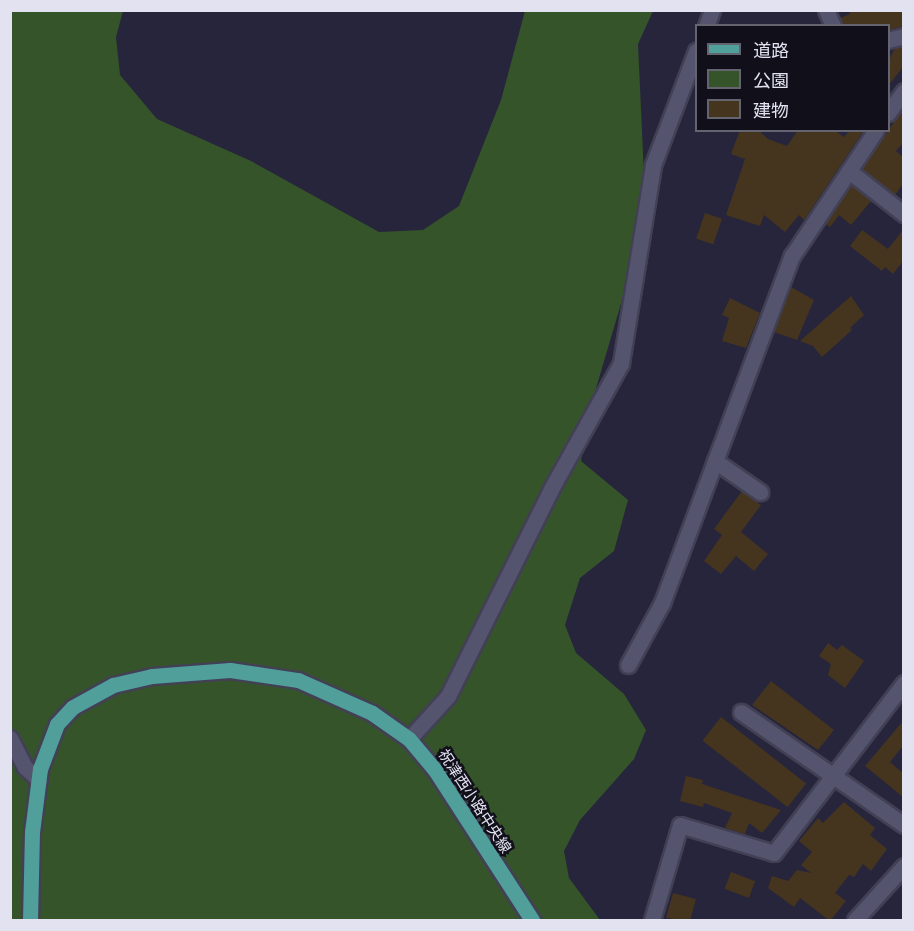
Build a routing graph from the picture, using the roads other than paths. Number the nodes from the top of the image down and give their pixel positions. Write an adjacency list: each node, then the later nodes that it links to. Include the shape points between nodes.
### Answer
1 (826, 10): 2 (street)
2 (832, 24)
3 (695, 54): 15 (street, via 653,165 621,363 551,489 448,696)
4 (903, 91): 5 (street)
5 (890, 110)
6 (875, 132): 7 (street)
7 (849, 171): 8 (street); 9 (street, via 792,256)
8 (902, 209)
9 (715, 461): 10 (street); 11 (street, via 662,603)
10 (760, 492)
11 (628, 664)
12 (903, 683): 16 (street)
13 (741, 712): 16 (street)
14 (10, 738): 17 (street, via 25,767)
15 (409, 739): 17 (main road, 祝津西小路中央線, via 372,713 298,681 230,670 189,672 113,685 73,707 57,724 47,745); 21 (main road, 祝津西小路中央線, via 435,770)
16 (832, 775): 18 (street); 22 (street, via 774,853 680,825)
17 (39, 780): 20 (main road, 祝津西小路中央線, via 32,832)
18 (903, 825)
19 (903, 866): 23 (street)
20 (30, 921)
21 (532, 921)
22 (651, 921)
23 (855, 921)

